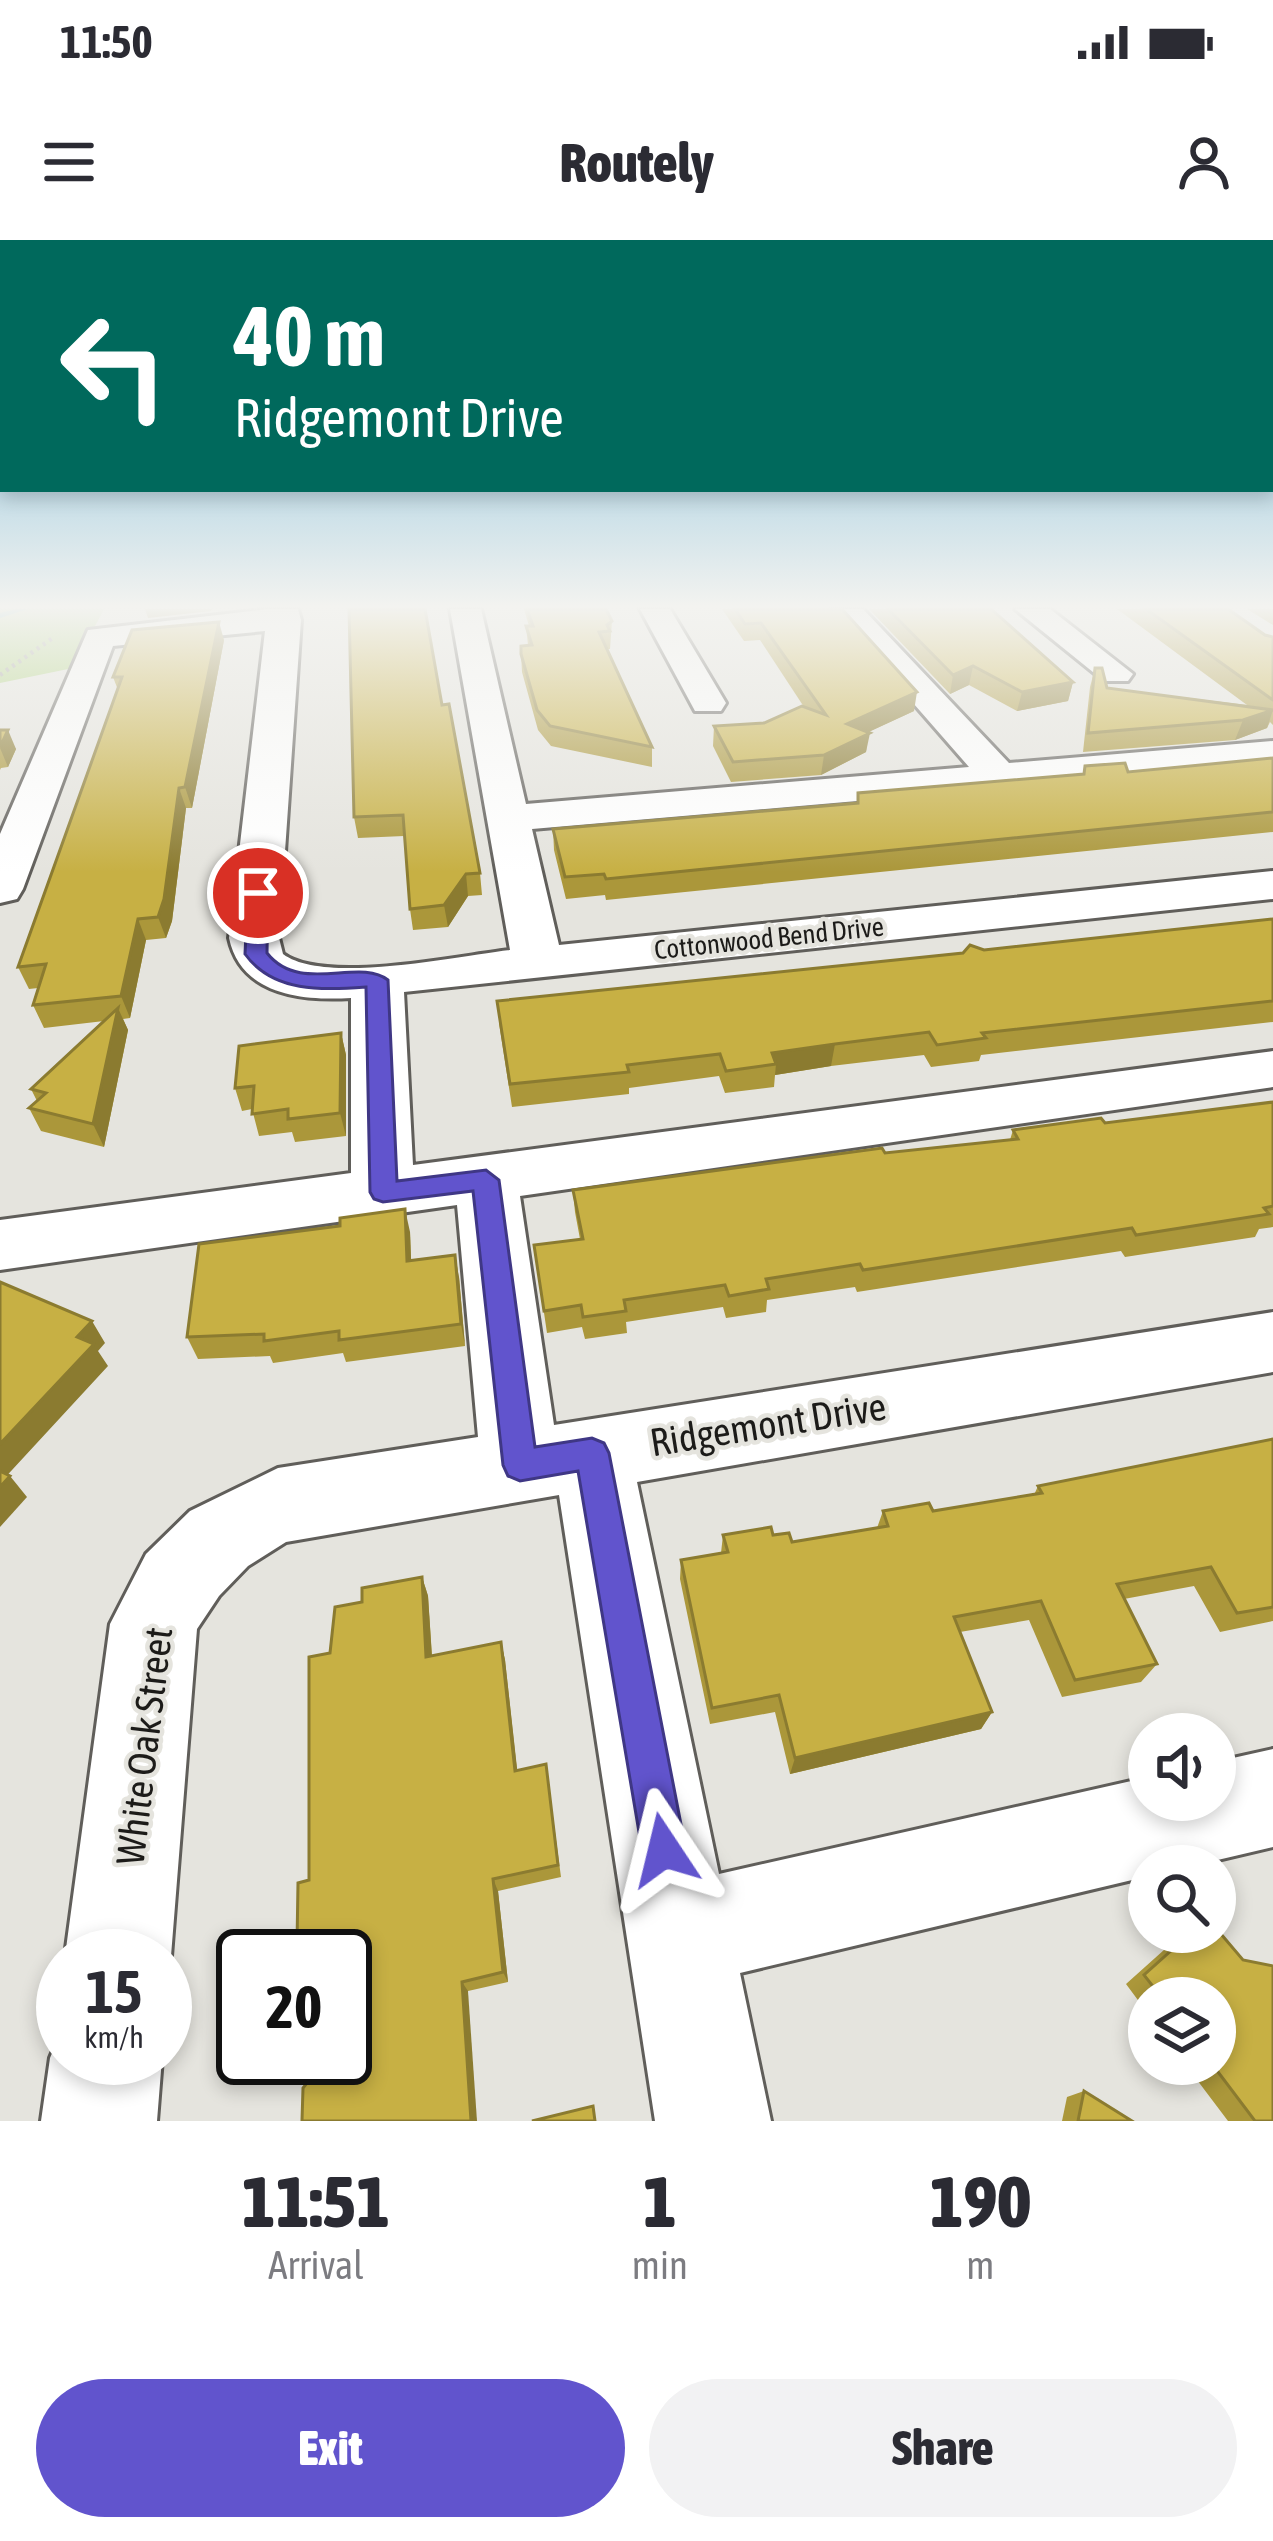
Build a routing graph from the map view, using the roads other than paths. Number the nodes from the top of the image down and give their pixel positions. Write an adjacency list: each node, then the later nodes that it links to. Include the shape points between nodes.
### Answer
1 (77, 697): 7 (street)
2 (276, 697): 15 (street, Cottonwood Bend Drive, via 256,954 267,968 315,984)
3 (483, 697): 11 (street)
4 (704, 697): 6 (street)
5 (926, 697): 10 (street)
6 (708, 703)
7 (64, 730): 8 (street); 13 (street)
8 (21, 733)
9 (1273, 753): 10 (street)
10 (999, 776): 11 (street)
11 (508, 818): 14 (street)
12 (1273, 885): 14 (street, Cottonwood Bend Drive)
13 (0, 889)
14 (538, 963): 15 (street, Cottonwood Bend Drive)
15 (377, 980): 18 (street)
16 (1273, 1069): 17 (street)
17 (486, 1180): 18 (street); 21 (street)
18 (383, 1192): 19 (street)
19 (0, 1245)
20 (1273, 1342): 21 (street, Ridgemont Drive)
21 (556, 1459): 22 (street, Ridgemont Drive, via 278,1506); 25 (street)
22 (202, 1548): 24 (street, White Oak Street, via 154,1624)
23 (1273, 1798): 25 (street)
24 (121, 1929)
25 (680, 1935): 28 (street)
26 (103, 2085): 27 (street)
27 (100, 2121)
28 (713, 2121)

